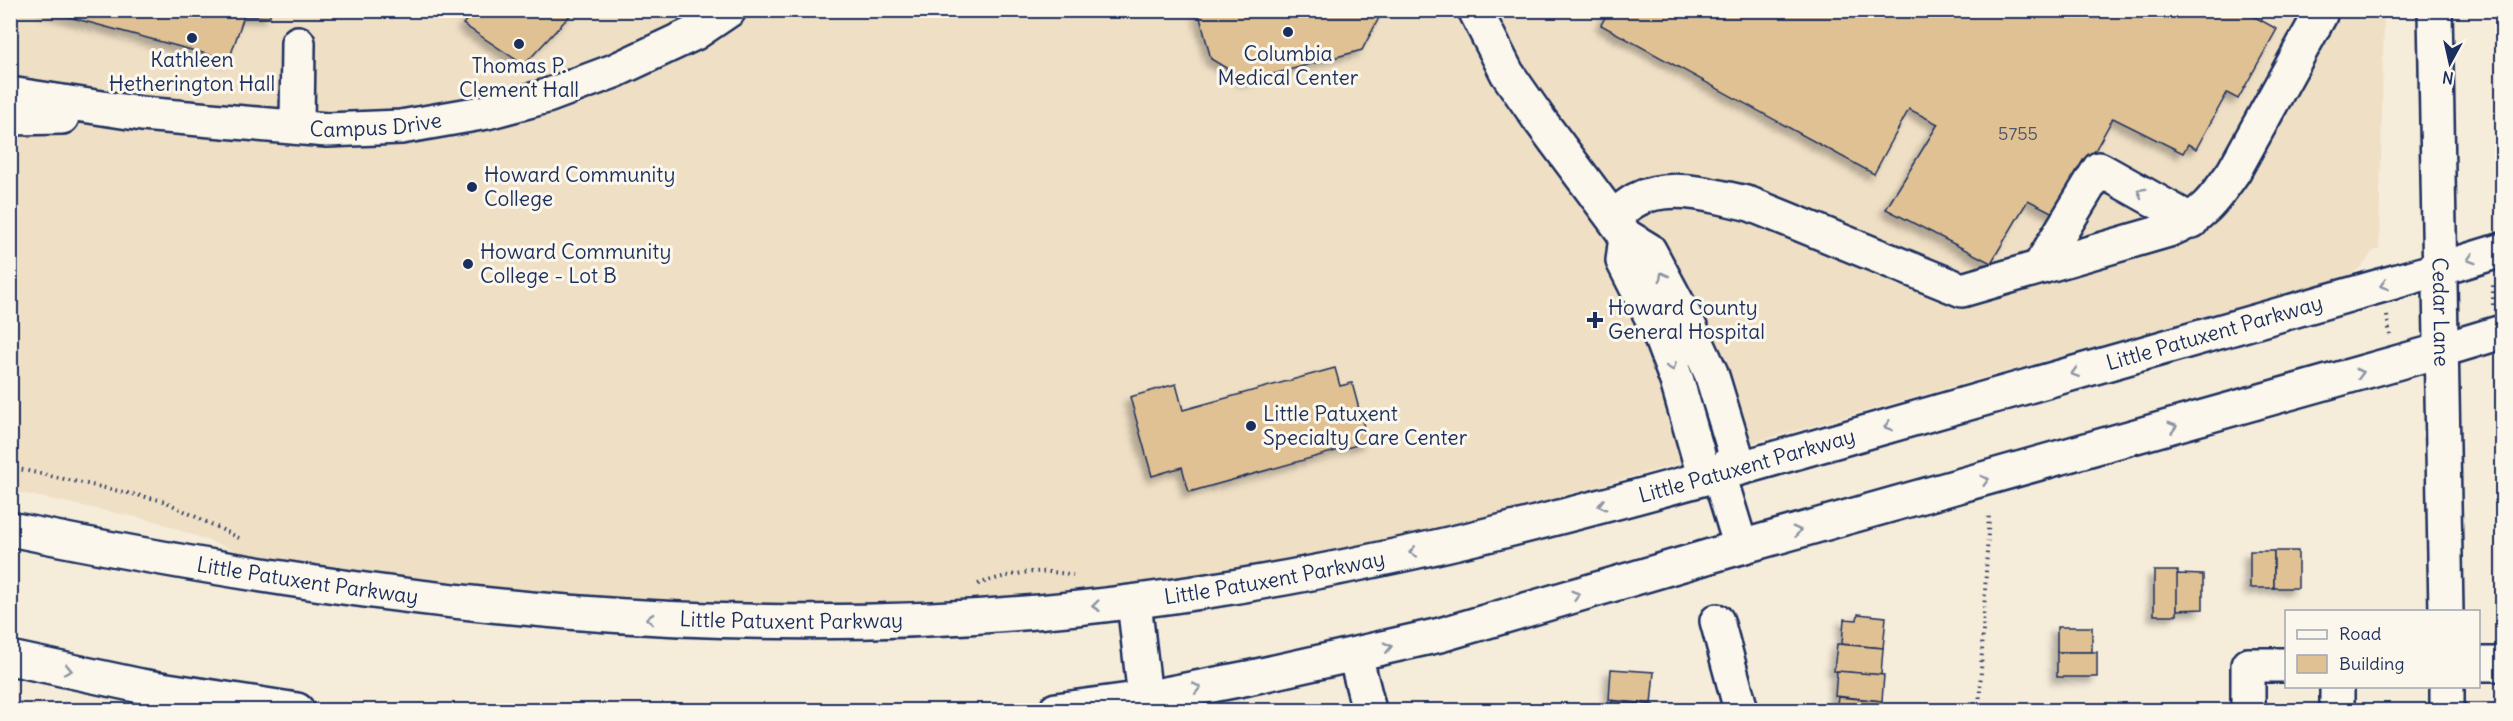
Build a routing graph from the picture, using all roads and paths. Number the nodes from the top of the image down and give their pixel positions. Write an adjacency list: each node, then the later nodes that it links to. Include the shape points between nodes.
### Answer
1 (729, 10): 7 (main road, Campus Drive, via 695,33 614,71 547,96 487,112 372,129)
2 (1475, 10): 9 (main road, via 1507,73)
3 (2435, 10): 12 (main road, Cedar Lane)
4 (2320, 15): 8 (main road, via 2234,171)
5 (298, 42): 7 (main road)
6 (11, 112): 7 (main road, Campus Drive, via 142,114)
7 (297, 127)
8 (2192, 221): 11 (main road); 11 (main road, one-way to 11, via 2099,169)
9 (1619, 227): 11 (main road, via 1636,200 1662,192 1690,193 1750,204 1962,290); 18 (main road, via 1623,261 1657,328 1701,465)
10 (2502, 250): 12 (main road, Little Patuxent Parkway, one-way to 12)
11 (2040, 266)
12 (2440, 269): 16 (main road, Cedar Lane); 18 (main road, Little Patuxent Parkway, one-way to 18)
13 (2387, 314): 15 (path)
14 (2502, 332): 16 (main road)
15 (2390, 336)
16 (2442, 350): 23 (main road, one-way to 16); 28 (main road, Cedar Lane)
17 (10, 467): 22 (path, via 164,501)
18 (1719, 475): 23 (main road); 27 (main road, Little Patuxent Parkway, one-way to 27, via 1412,552 1236,587)
19 (10, 506): 24 (main road)
20 (1989, 513): 42 (path)
21 (10, 529): 24 (main road, Little Patuxent Parkway)
22 (244, 540)
23 (1741, 547): 30 (main road, one-way to 23, via 1440,635)
24 (105, 548): 27 (main road, Little Patuxent Parkway, one-way to 24, via 856,622 653,619 554,613 367,592)
25 (1077, 576): 26 (path, via 1047,570 1022,572)
26 (974, 585)
27 (1134, 602): 37 (main road)
28 (2446, 610)
29 (1717, 621): 41 (main road)
30 (1355, 655): 37 (main road, one-way to 30); 40 (main road)
31 (10, 658): 38 (main road, one-way to 38, via 141,686)
32 (2480, 664): 33 (main road)
33 (2502, 664)
34 (2285, 665): 43 (main road, via 2248,665)
35 (2337, 688): 44 (main road)
36 (2447, 688): 45 (main road)
37 (1145, 698): 39 (main road)
38 (297, 711)
39 (1056, 711)
40 (1369, 711)
41 (1742, 711)
42 (1979, 711)
43 (2248, 711)
44 (2337, 711)
45 (2447, 711)

